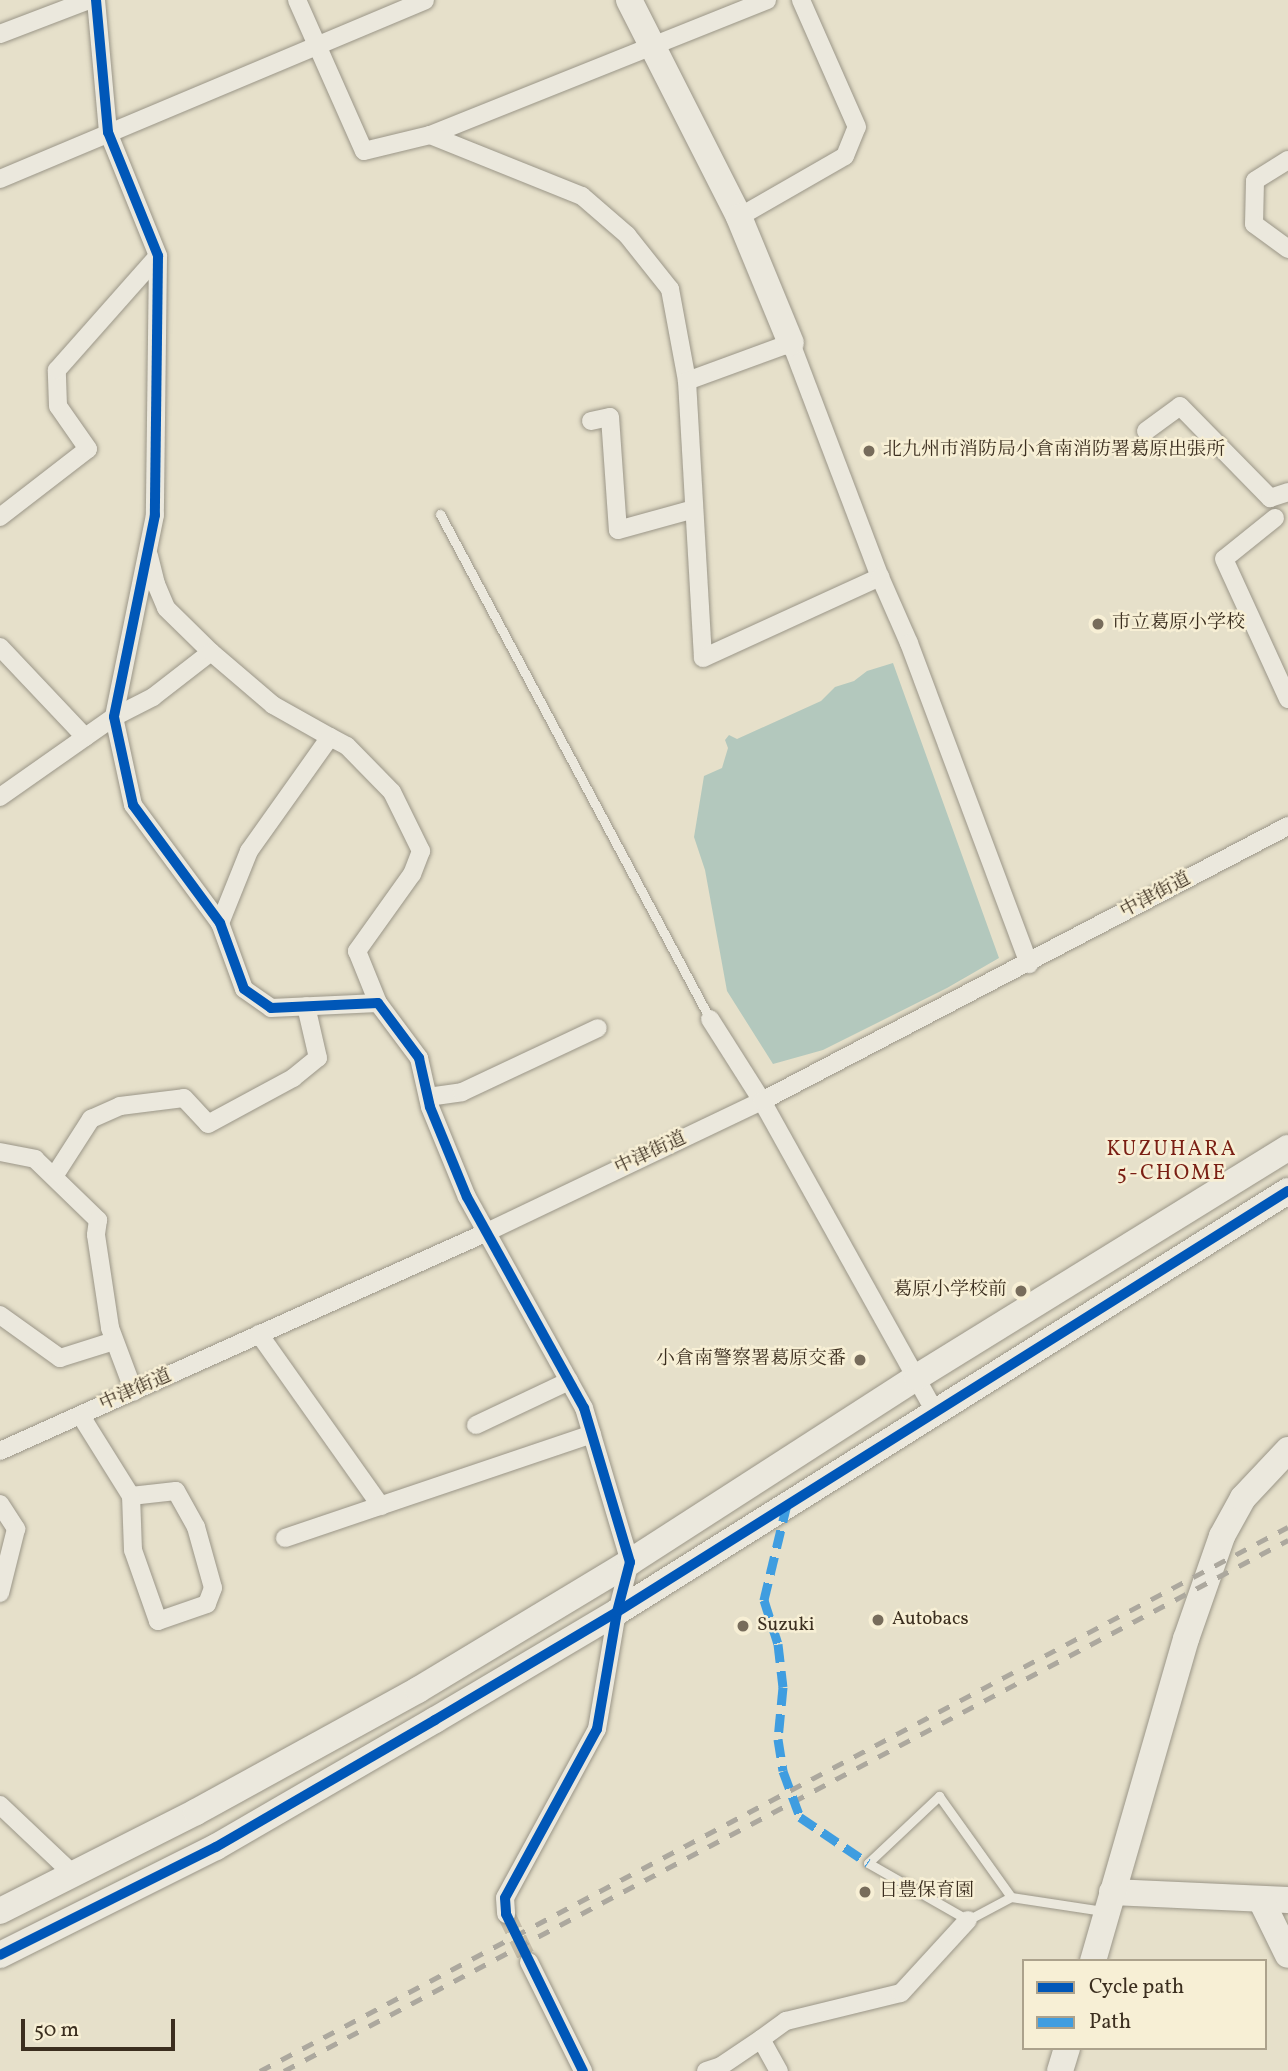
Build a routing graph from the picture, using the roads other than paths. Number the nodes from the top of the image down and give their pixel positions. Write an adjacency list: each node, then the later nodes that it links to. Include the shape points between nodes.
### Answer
1 (89, 0): 8 (street)
2 (96, 0): 11 (street)
3 (297, 0): 9 (street)
4 (425, 0): 9 (street)
5 (629, 0): 10 (street)
6 (767, 0): 10 (street)
7 (801, 0): 15 (street, via 856,127 845,156)
8 (0, 34)
9 (316, 43): 11 (street); 12 (street, via 363,151)
10 (650, 46): 12 (street); 15 (street)
11 (108, 132): 14 (street); 17 (street)
12 (430, 135): 19 (street, via 582,196 627,235 670,289)
13 (1288, 160): 16 (street, via 1255,181 1254,225)
14 (0, 180)
15 (739, 217): 18 (street)
16 (1288, 249)
17 (158, 256): 25 (street, via 57,370 58,406 88,449); 27 (street, via 155,515)
18 (791, 343): 19 (street); 28 (street)
19 (687, 381): 23 (street)
20 (591, 421): 23 (street, via 610,416 618,530)
21 (1146, 431): 22 (street, via 1180,406 1270,498)
22 (1288, 492)
23 (694, 509): 28 (street, via 703,658)
24 (440, 514): 41 (lane)
25 (0, 517)
26 (1275, 518): 31 (street, via 1224,559)
27 (148, 549): 30 (street, via 166,608); 32 (street)
28 (880, 577): 38 (street)
29 (0, 647): 33 (street)
30 (211, 652): 32 (street, via 153,697); 34 (street, via 273,705)
31 (1288, 699)
32 (114, 717): 33 (street); 37 (street, via 133,805)
33 (86, 737): 35 (street)
34 (330, 737): 37 (street, via 249,851); 39 (street, via 347,746 392,792 421,851 412,874 358,951)
35 (0, 797)
36 (1288, 826): 38 (street, 中津街道)
37 (220, 923): 40 (street, via 244,989 271,1007)
38 (1029, 964): 44 (street, 中津街道)
39 (379, 1003): 40 (street); 43 (street, via 419,1058)
40 (306, 1006): 47 (street, via 318,1058 293,1078 208,1124 184,1098 120,1106 91,1119)
41 (710, 1019): 44 (street)
42 (598, 1028): 43 (street, via 462,1092)
43 (428, 1097): 49 (street)
44 (762, 1101): 49 (street, 中津街道); 53 (street)
45 (1288, 1148): 53 (street)
46 (0, 1152): 47 (street, via 35,1159)
47 (55, 1175): 52 (street, via 98,1220 96,1235)
48 (1288, 1191): 56 (street)
49 (485, 1233): 51 (street, 中津街道); 54 (street)
50 (0, 1315): 52 (street, via 60,1358)
51 (259, 1334): 55 (street, 中津街道); 64 (street)
52 (114, 1340): 55 (street)
53 (917, 1377): 56 (street); 66 (street)
54 (569, 1381): 58 (street); 59 (street)
55 (134, 1392): 57 (street, 中津街道)
56 (935, 1412): 68 (street)
57 (81, 1416): 61 (street, 中津街道); 62 (street)
58 (476, 1425)
59 (592, 1434): 64 (street); 66 (street)
60 (1288, 1450): 74 (street, via 1244,1498 1222,1536 1186,1639)
61 (0, 1451)
62 (131, 1496): 62 (street, via 176,1491 200,1540 213,1588 207,1604 158,1621 133,1550)
63 (0, 1504): 67 (street, via 16,1529)
64 (381, 1506): 65 (street)
65 (285, 1538)
66 (630, 1562): 68 (street); 70 (street, via 406,1696)
67 (0, 1593)
68 (617, 1612): 76 (street, via 597,1729 505,1898); 78 (street, via 216,1847)
69 (0, 1805): 70 (street)
70 (73, 1874): 75 (street)
71 (1011, 1897): 74 (lane); 77 (lane); 77 (lane, via 939,1796 868,1863)
72 (1261, 1900): 73 (street); 74 (street); 79 (street)
73 (1288, 1900)
74 (1110, 1902): 80 (street)
75 (0, 1911)
76 (506, 1914)
77 (968, 1920): 82 (street, via 901,1993 786,2021)
78 (0, 1955)
79 (1288, 1955)
80 (1094, 1959)
81 (529, 1962): 84 (street)
82 (761, 2039): 85 (street); 86 (street)
83 (1066, 2050): 87 (street)
84 (583, 2071)
85 (706, 2071)
86 (779, 2071)
87 (1060, 2071)

